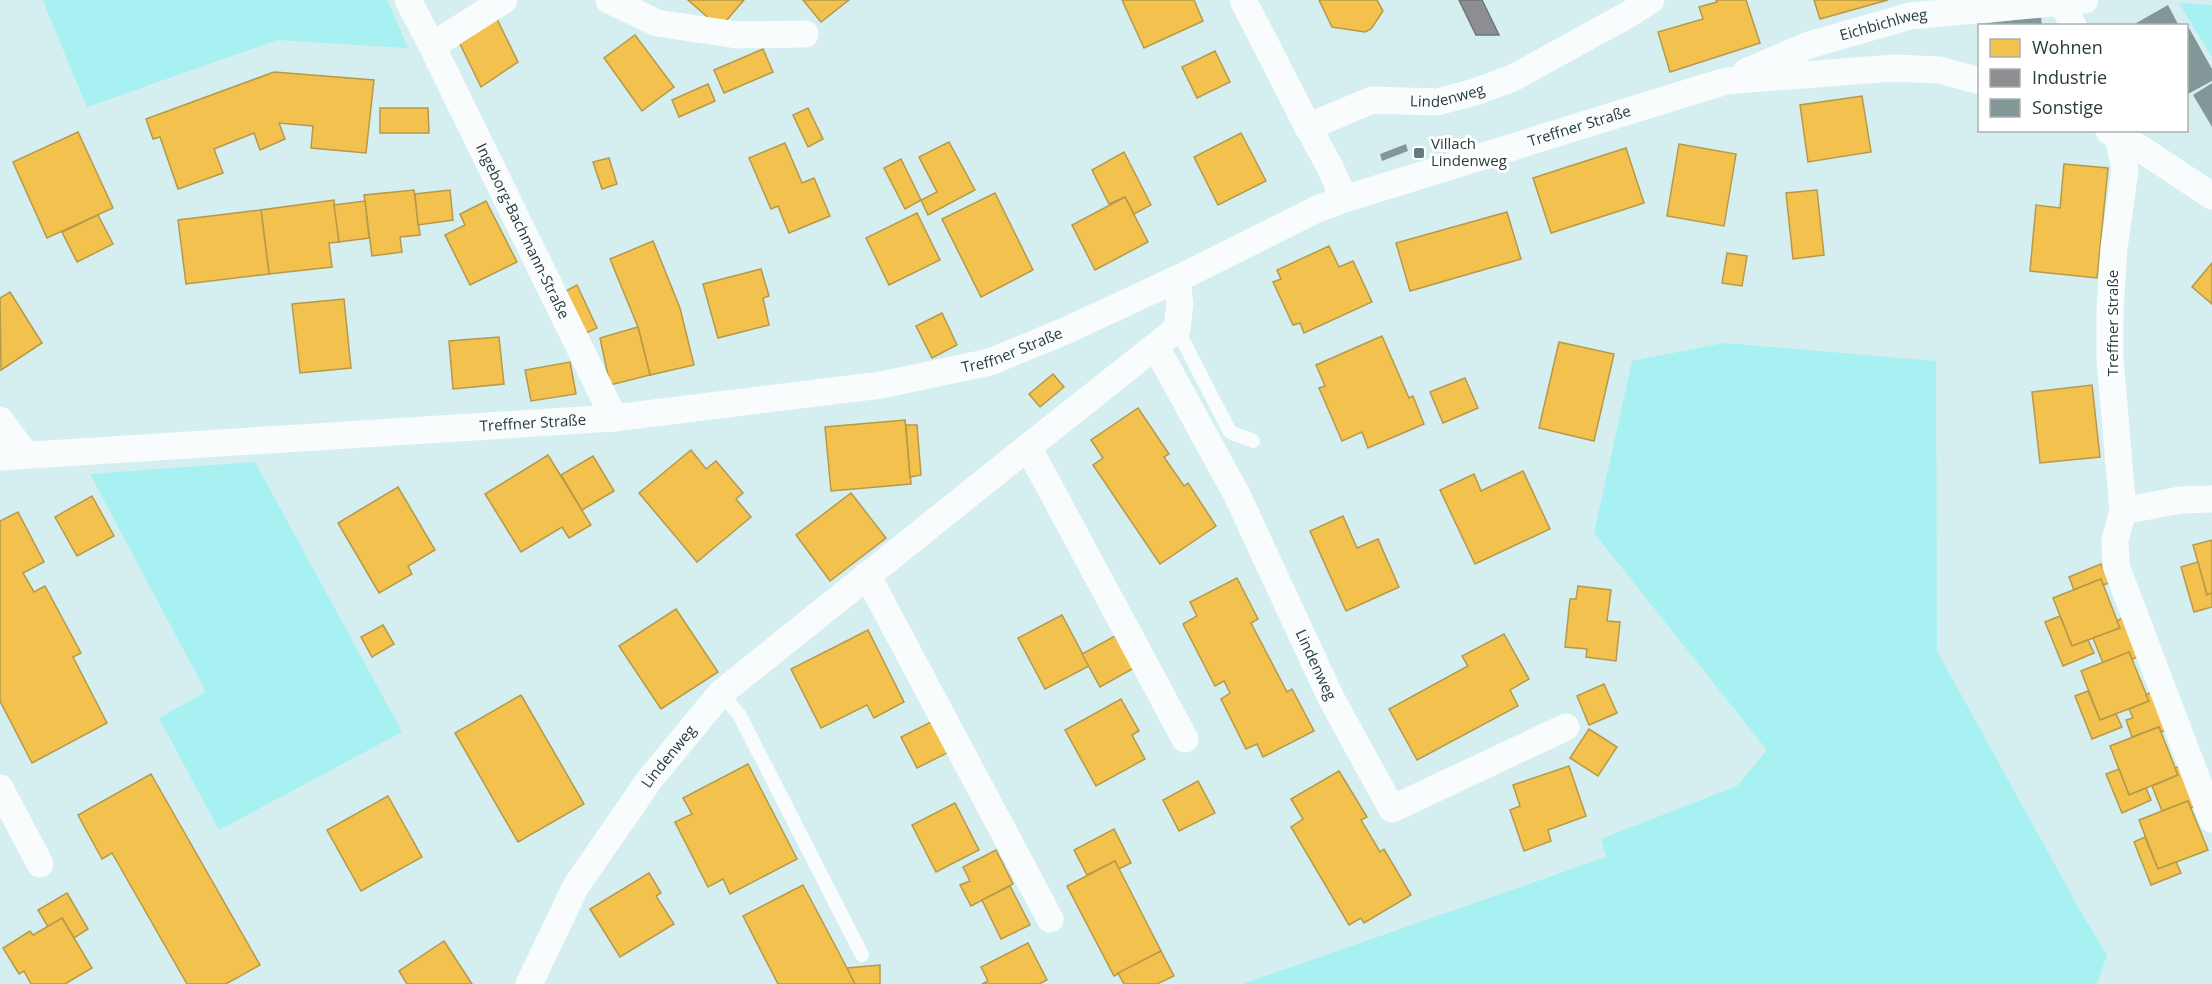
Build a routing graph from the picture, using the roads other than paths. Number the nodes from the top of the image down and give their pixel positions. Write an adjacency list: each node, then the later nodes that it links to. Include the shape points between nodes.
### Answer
1 (408, 0): 8 (street, Ingeborg-Bachmann-Straße)
2 (504, 0): 8 (street)
3 (609, 0): 7 (street, via 657,23 737,35)
4 (1243, 0): 11 (street)
5 (1651, 0): 11 (street, Lindenweg, via 1513,78 1437,102 1372,100)
6 (2071, 7): 10 (street, Eichbichlweg, via 1910,16 1809,45)
7 (805, 34)
8 (432, 46): 18 (street, Ingeborg-Bachmann-Straße)
9 (1978, 80): 10 (street, Treffner Straße, via 1939,70 1894,68)
10 (1726, 81): 14 (street, Treffner Straße)
11 (1308, 127): 14 (street)
12 (2115, 132): 13 (street, Treffner Straße); 24 (street, Treffner Straße, via 2126,170 2114,248 2110,340)
13 (2212, 196)
14 (1344, 199): 15 (street, Treffner Straße)
15 (1177, 279): 16 (street); 18 (street, Treffner Straße, via 1087,323 990,362 881,385)
16 (1177, 329): 17 (street, Lindenweg); 20 (lane, via 1230,432)
17 (1156, 347): 21 (street, Lindenweg); 27 (street, Lindenweg, via 1236,495 1331,698 1392,809)
18 (614, 418): 22 (street, Treffner Straße)
19 (0, 420): 22 (street)
20 (1253, 441)
21 (1028, 447): 25 (street, Lindenweg); 28 (street)
22 (13, 456)
23 (2212, 499): 24 (street, via 2180,500)
24 (2123, 511): 30 (street, Treffner Straße, via 2115,540 2116,566)
25 (867, 575): 26 (street, Lindenweg); 32 (street)
26 (721, 693): 33 (lane, via 740,716); 34 (street, Lindenweg, via 650,779 576,886)
27 (1566, 727)
28 (1185, 739)
29 (0, 789): 31 (street)
30 (2212, 819)
31 (40, 864)
32 (1050, 919)
33 (862, 955)
34 (530, 984)

